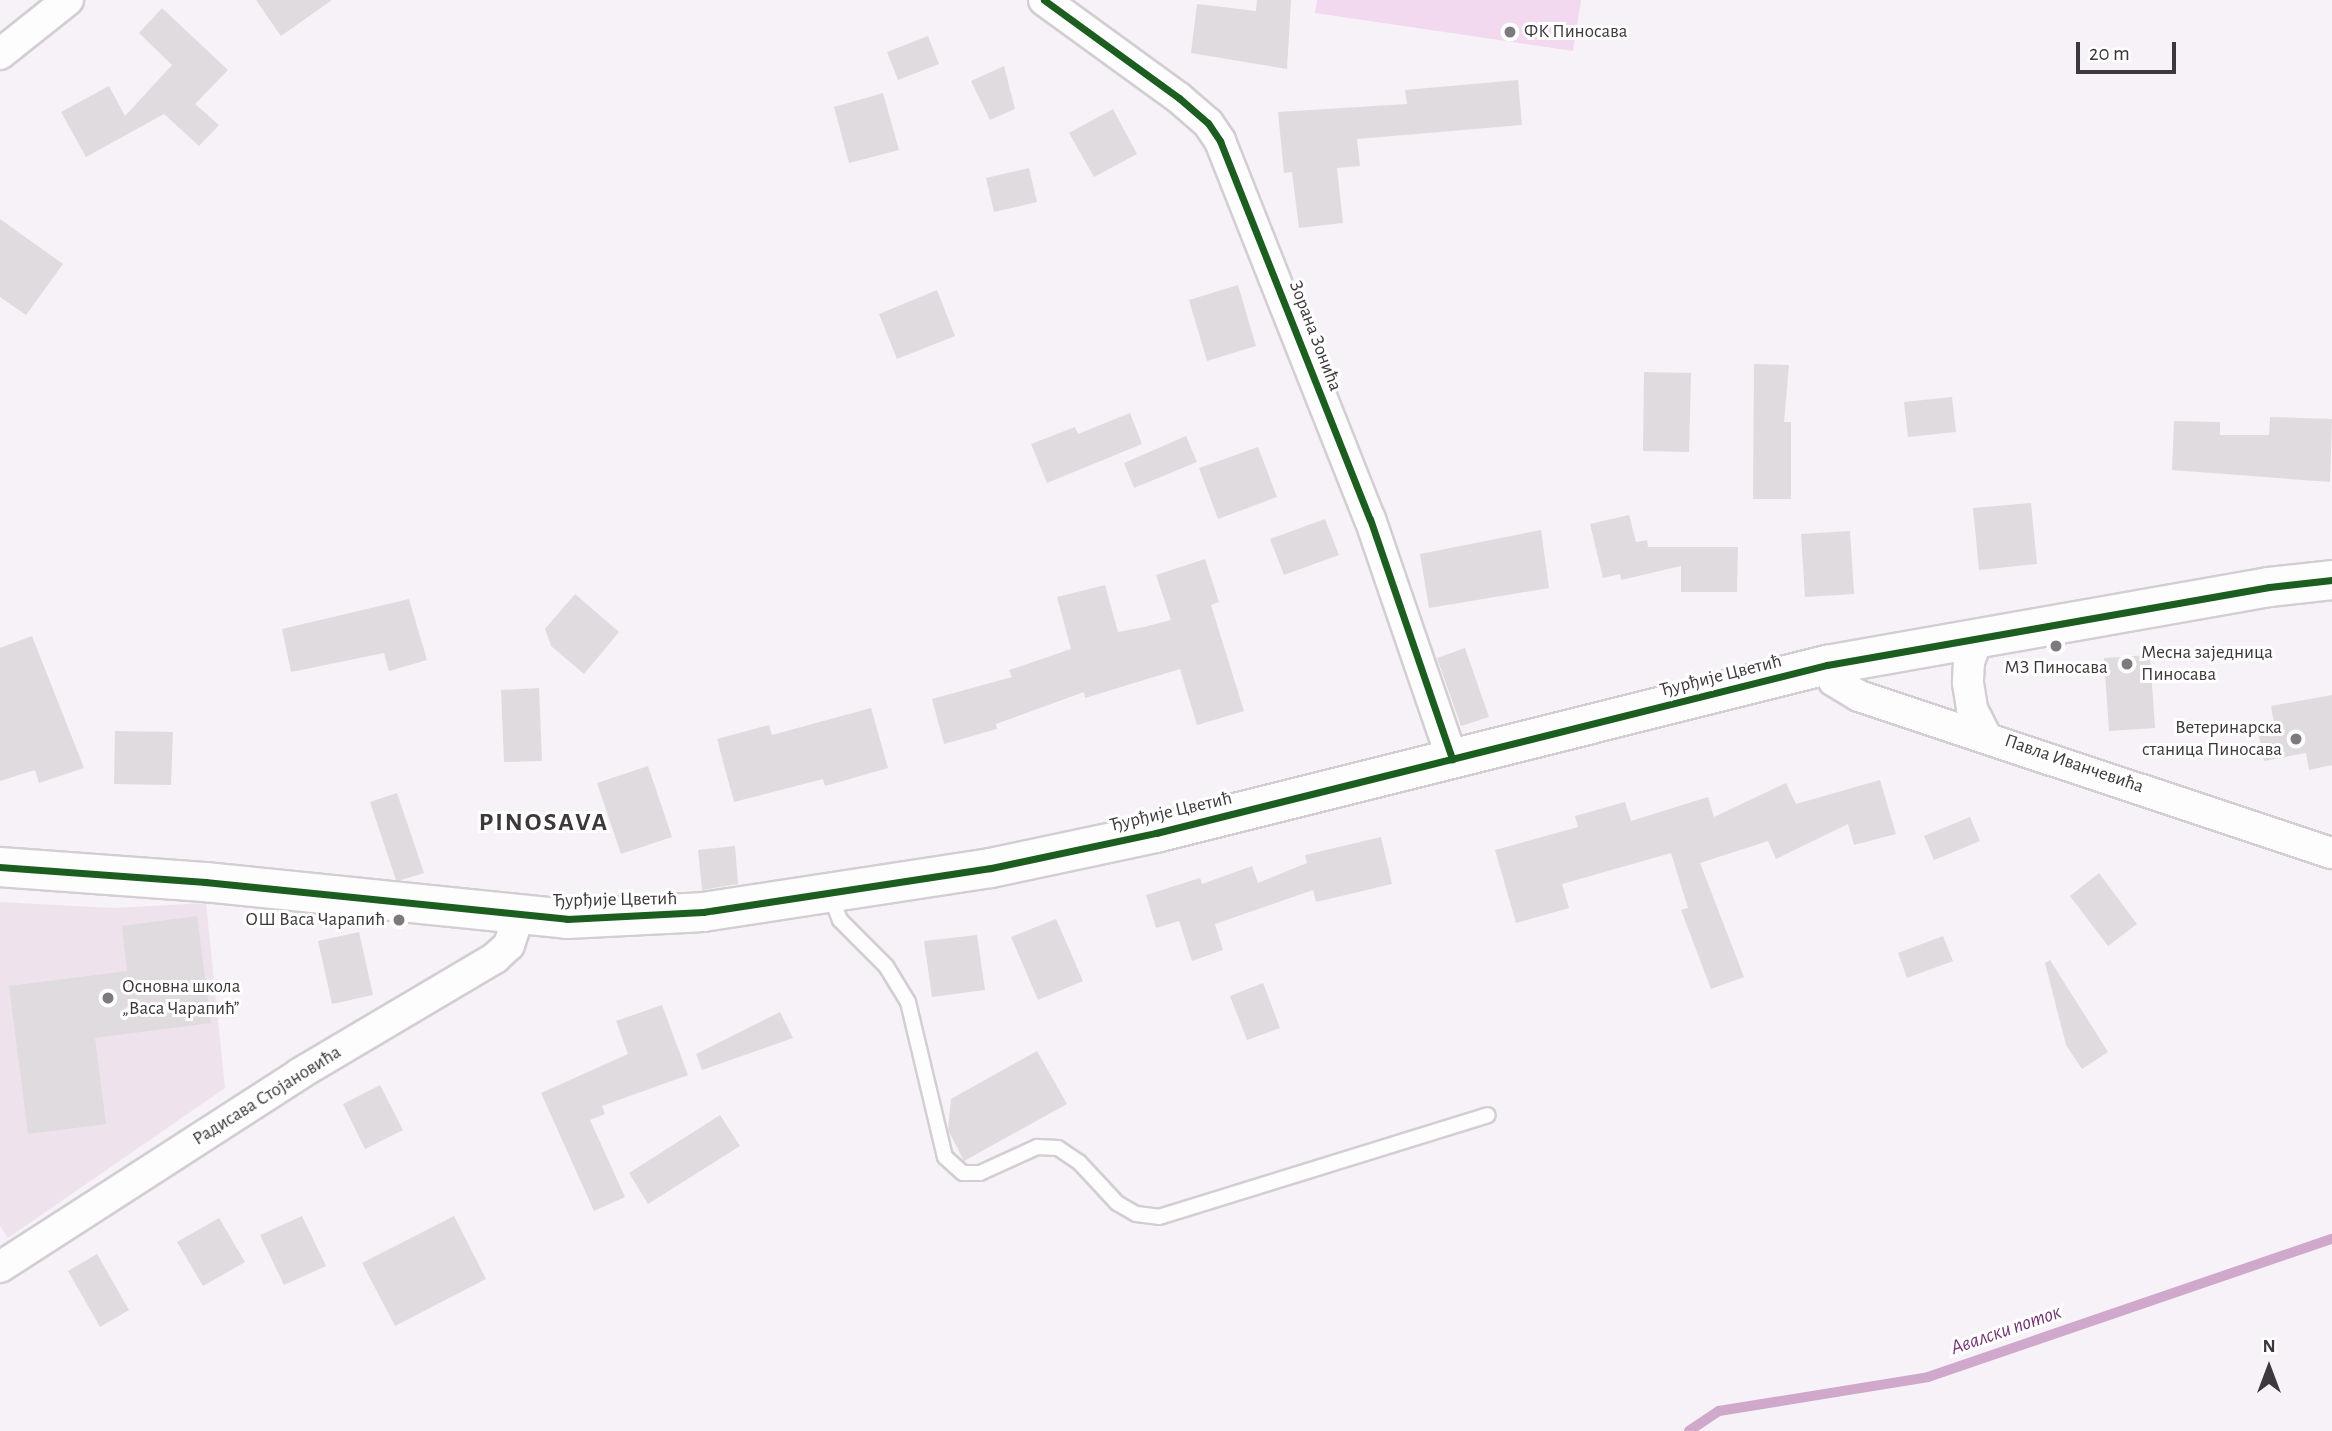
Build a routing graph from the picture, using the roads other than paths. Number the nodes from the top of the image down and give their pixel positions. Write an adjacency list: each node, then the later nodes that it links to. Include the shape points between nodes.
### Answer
1 (68, 0): 3 (street)
2 (1044, 0): 8 (street, Зорана Зонића, via 1179,98 1208,123 1220,141 1370,519)
3 (0, 54)
4 (2332, 580): 5 (street, Ђурђије Цветић)
5 (1978, 638): 6 (street, Ђурђије Цветић); 7 (street, via 1969,661 1968,683 1972,709)
6 (1827, 666): 7 (street, Павла Иванчевића, via 1843,690); 8 (street, Ђурђије Цветић)
7 (1985, 734): 9 (street, Павла Иванчевића)
8 (1452, 758): 11 (street, Ђурђије Цветић, via 1156,833 991,868)
9 (2332, 853)
10 (0, 867): 12 (street, Ђурђије Цветић, via 205,881)
11 (830, 893): 12 (street, Ђурђије Цветић, via 647,918); 13 (lane, via 839,920 886,966 903,990 946,1157 963,1173 980,1173 1037,1147 1058,1149 1079,1162 1116,1203 1136,1214 1159,1217)
12 (519, 915): 14 (street, Радисава Стојановића, via 509,945 495,958 299,1074)
13 (1488, 1115)
14 (0, 1268)

